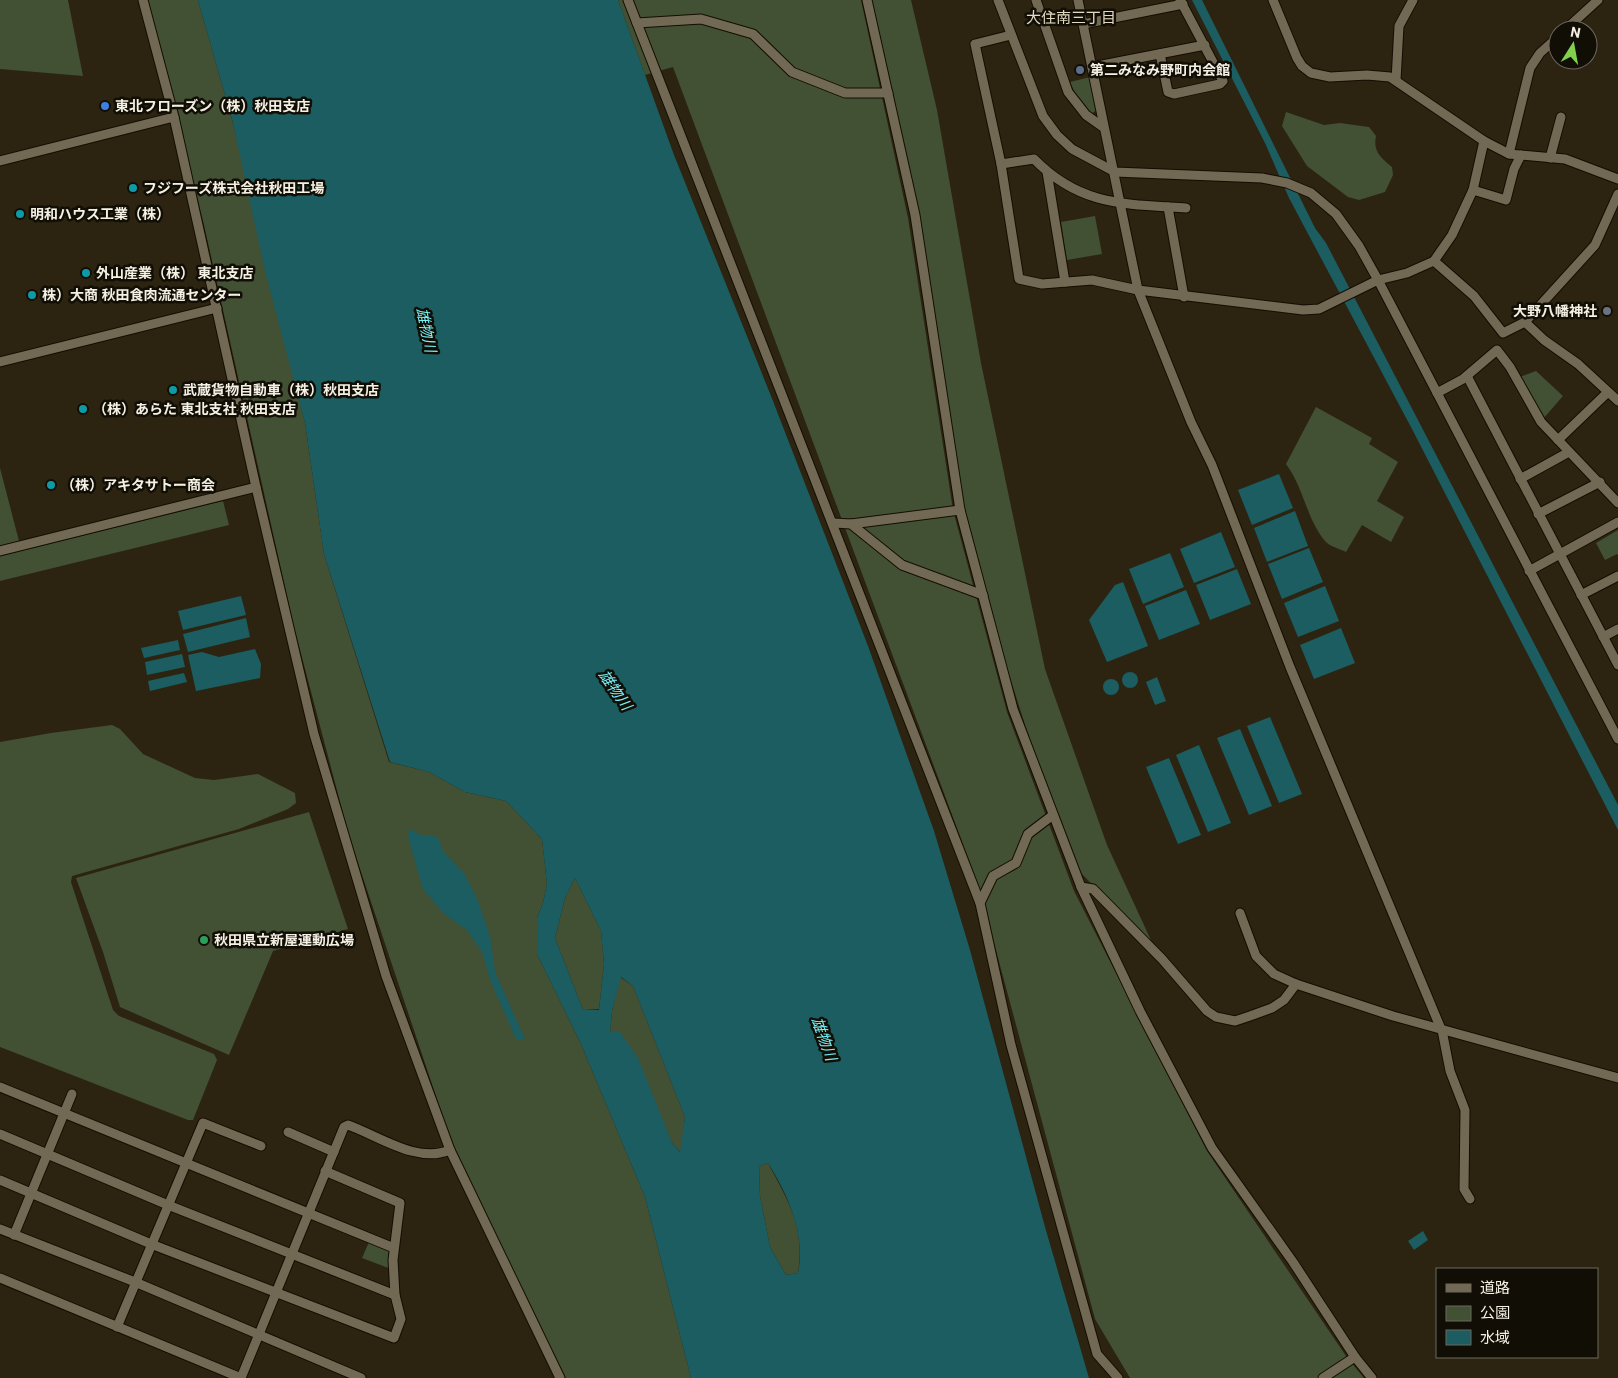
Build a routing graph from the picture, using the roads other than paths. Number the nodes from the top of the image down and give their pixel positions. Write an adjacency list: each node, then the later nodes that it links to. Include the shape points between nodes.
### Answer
1 (143, 0): 21 (street)
2 (628, 0): 12 (street)
3 (867, 0): 20 (street)
4 (998, 0): 14 (street)
5 (1036, 0): 23 (street, via 1068,92 1086,115)
6 (1078, 0): 13 (street)
7 (1273, 0): 19 (street, via 1297,58 1311,73 1330,77 1383,75)
8 (1414, 0): 19 (street, via 1399,26)
9 (1598, 0): 11 (street)
10 (1181, 2): 13 (street); 15 (street)
11 (1576, 20)
12 (637, 23): 20 (street, via 701,19 753,34 792,72 845,93); 59 (street)
13 (1083, 24): 18 (street)
14 (1011, 35): 29 (street, via 975,44); 31 (street, via 1043,116 1057,135 1072,149)
15 (1205, 45): 17 (street); 17 (street, via 1223,81 1174,94 1168,92)
16 (1548, 45): 25 (street, via 1530,68)
17 (1160, 54): 18 (street)
18 (1092, 67): 23 (street)
19 (1396, 80): 24 (street)
20 (888, 93): 56 (street, via 915,215)
21 (174, 117): 28 (street); 43 (street)
22 (1561, 118): 27 (street)
23 (1103, 127): 31 (street)
24 (1484, 141): 25 (street); 33 (street)
25 (1509, 154): 26 (street)
26 (1521, 155): 27 (street); 33 (street, via 1506,200)
27 (1550, 158): 32 (street, via 1565,159)
28 (0, 161)
29 (1001, 164): 30 (street, via 1034,159); 40 (street, via 1019,279 1042,284)
30 (1047, 172): 35 (street, via 1081,194); 40 (street)
31 (1115, 172): 35 (street); 39 (street, via 1262,178 1288,183 1311,193 1336,214)
32 (1618, 180)
33 (1473, 190): 38 (street, via 1452,234)
34 (1618, 194): 44 (street, via 1595,245)
35 (1121, 204): 36 (street); 41 (street)
36 (1168, 207): 37 (street); 42 (street)
37 (1186, 208)
38 (1434, 261): 39 (street, via 1407,273); 44 (street, via 1474,296 1503,333)
39 (1378, 280): 42 (street, via 1319,309); 48 (street)
40 (1065, 282): 41 (street, via 1092,280)
41 (1138, 290): 42 (street); 76 (street, via 1212,465 1293,676)
42 (1184, 297)
43 (217, 308): 45 (street); 54 (street)
44 (1524, 322): 47 (street)
45 (0, 362)
46 (1467, 376): 48 (street); 50 (street, via 1497,350 1541,422); 52 (street)
47 (1608, 392): 49 (street); 50 (street)
48 (1437, 393): 63 (street)
49 (1618, 401)
50 (1558, 440): 51 (street)
51 (1569, 452): 52 (street); 53 (street)
52 (1520, 478): 57 (street)
53 (1600, 482): 55 (street); 57 (street)
54 (256, 487): 61 (street); 84 (street, via 314,734 386,976)
55 (1618, 503)
56 (960, 510): 60 (street); 65 (street)
57 (1538, 514): 62 (street)
58 (1618, 522): 62 (street)
59 (834, 523): 60 (street); 73 (street)
60 (851, 524): 65 (street, via 902,565)
61 (0, 551)
62 (1559, 554): 63 (street); 66 (street)
63 (1529, 571): 70 (street)
64 (1618, 576): 66 (street)
65 (983, 595): 71 (street, via 1013,709)
66 (1581, 595): 68 (street)
67 (1618, 629): 68 (street)
68 (1603, 637): 69 (street)
69 (1618, 665)
70 (1618, 739)
71 (1053, 814): 72 (street); 73 (street, via 1028,834 1016,863 993,876)
72 (1081, 887): 75 (street, via 1093,888 1162,959 1207,1012 1216,1017 1235,1021 1272,1008 1284,1000); 105 (street, via 1140,1011 1212,1148)
73 (980, 903): 109 (street, via 1010,1046 1097,1354)
74 (1240, 913): 75 (street, via 1256,956 1274,974)
75 (1296, 984): 76 (street)
76 (1441, 1029): 77 (street); 91 (street, via 1450,1071 1465,1110 1464,1189)
77 (1618, 1078)
78 (0, 1087): 80 (street)
79 (72, 1094): 80 (street)
80 (64, 1114): 86 (street); 87 (street)
81 (288, 1132): 85 (street)
82 (0, 1134): 86 (street)
83 (261, 1146): 87 (street, via 203,1123)
84 (450, 1150): 85 (street, via 440,1154 414,1152 348,1126 343,1130); 108 (street)
85 (334, 1152): 88 (street)
86 (48, 1154): 90 (street); 92 (street)
87 (186, 1162): 92 (street); 93 (street)
88 (325, 1171): 93 (street); 97 (street, via 400,1203)
89 (0, 1180): 90 (street)
90 (32, 1194): 95 (street); 96 (street)
91 (1470, 1199)
92 (168, 1205): 96 (street); 98 (street)
93 (309, 1212): 97 (street); 98 (street)
94 (0, 1229): 95 (street)
95 (14, 1235): 100 (street)
96 (151, 1244): 100 (street); 101 (street)
97 (394, 1248): 102 (street)
98 (292, 1254): 101 (street); 102 (street)
99 (0, 1278): 103 (street)
100 (135, 1282): 103 (street); 104 (street)
101 (276, 1291): 102 (street, via 394,1338 401,1319); 104 (street)
102 (395, 1295)
103 (117, 1327): 106 (street)
104 (258, 1335): 106 (street); 107 (street)
105 (1355, 1357): 110 (street); 111 (street)
106 (241, 1378)
107 (361, 1378)
108 (560, 1378)
109 (1118, 1378)
110 (1323, 1378)
111 (1372, 1378)

